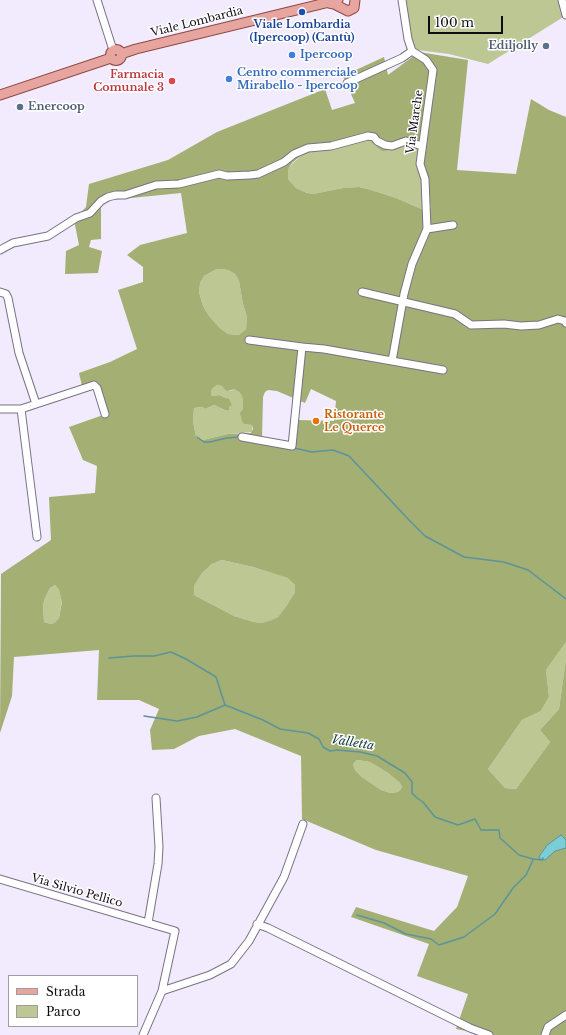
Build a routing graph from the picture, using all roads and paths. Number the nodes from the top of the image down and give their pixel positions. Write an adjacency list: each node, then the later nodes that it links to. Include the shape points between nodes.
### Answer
1 (97, 0): 8 (street)
2 (402, 0): 7 (street)
3 (562, 0): 6 (street)
4 (357, 1): 5 (main road, Viale Lombardia, via 354,8 345,11)
5 (340, 3): 8 (main road, Viale Lombardia, via 325,3)
6 (566, 15)
7 (412, 51): 9 (street); 11 (street, Via Marche, via 426,60 433,70)
8 (115, 54): 10 (main road, Viale Lombardia)
9 (347, 84)
10 (0, 95)
11 (422, 146): 13 (street, Via Marche, via 420,164 425,179); 14 (street, via 406,141 384,146 374,137 368,136 331,146 308,148 258,174 219,174 179,184 156,185 125,195 108,197 101,200 90,213 76,218 48,236 14,243)
12 (453, 225): 13 (street)
13 (427, 229): 17 (street, Via Marche, via 412,264)
14 (0, 250)
15 (0, 292): 23 (street, via 8,298 19,353)
16 (362, 292): 17 (street)
17 (403, 301): 18 (street, via 455,314 471,325 539,325 558,319 565,320); 21 (street, Via Marche)
18 (566, 323)
19 (249, 340): 20 (street)
20 (302, 347): 21 (street); 27 (street, via 292,446)
21 (392, 361): 22 (street)
22 (443, 370)
23 (36, 404): 25 (street); 26 (street, via 94,385)
24 (0, 409): 25 (street)
25 (21, 409): 28 (street)
26 (105, 414)
27 (242, 437)
28 (37, 537)
29 (156, 798): 32 (street, via 158,864)
30 (302, 824): 33 (street, via 284,877)
31 (0, 880): 32 (street, Via Silvio Pellico)
32 (148, 923): 34 (street, Via Silvio Pellico, via 175,931)
33 (258, 924): 34 (street, via 249,941 231,964 210,975); 38 (street)
34 (162, 991): 37 (street)
35 (566, 1015): 36 (street)
36 (548, 1027): 39 (street); 40 (street)
37 (143, 1035)
38 (489, 1035)
39 (540, 1035)
40 (545, 1035)

